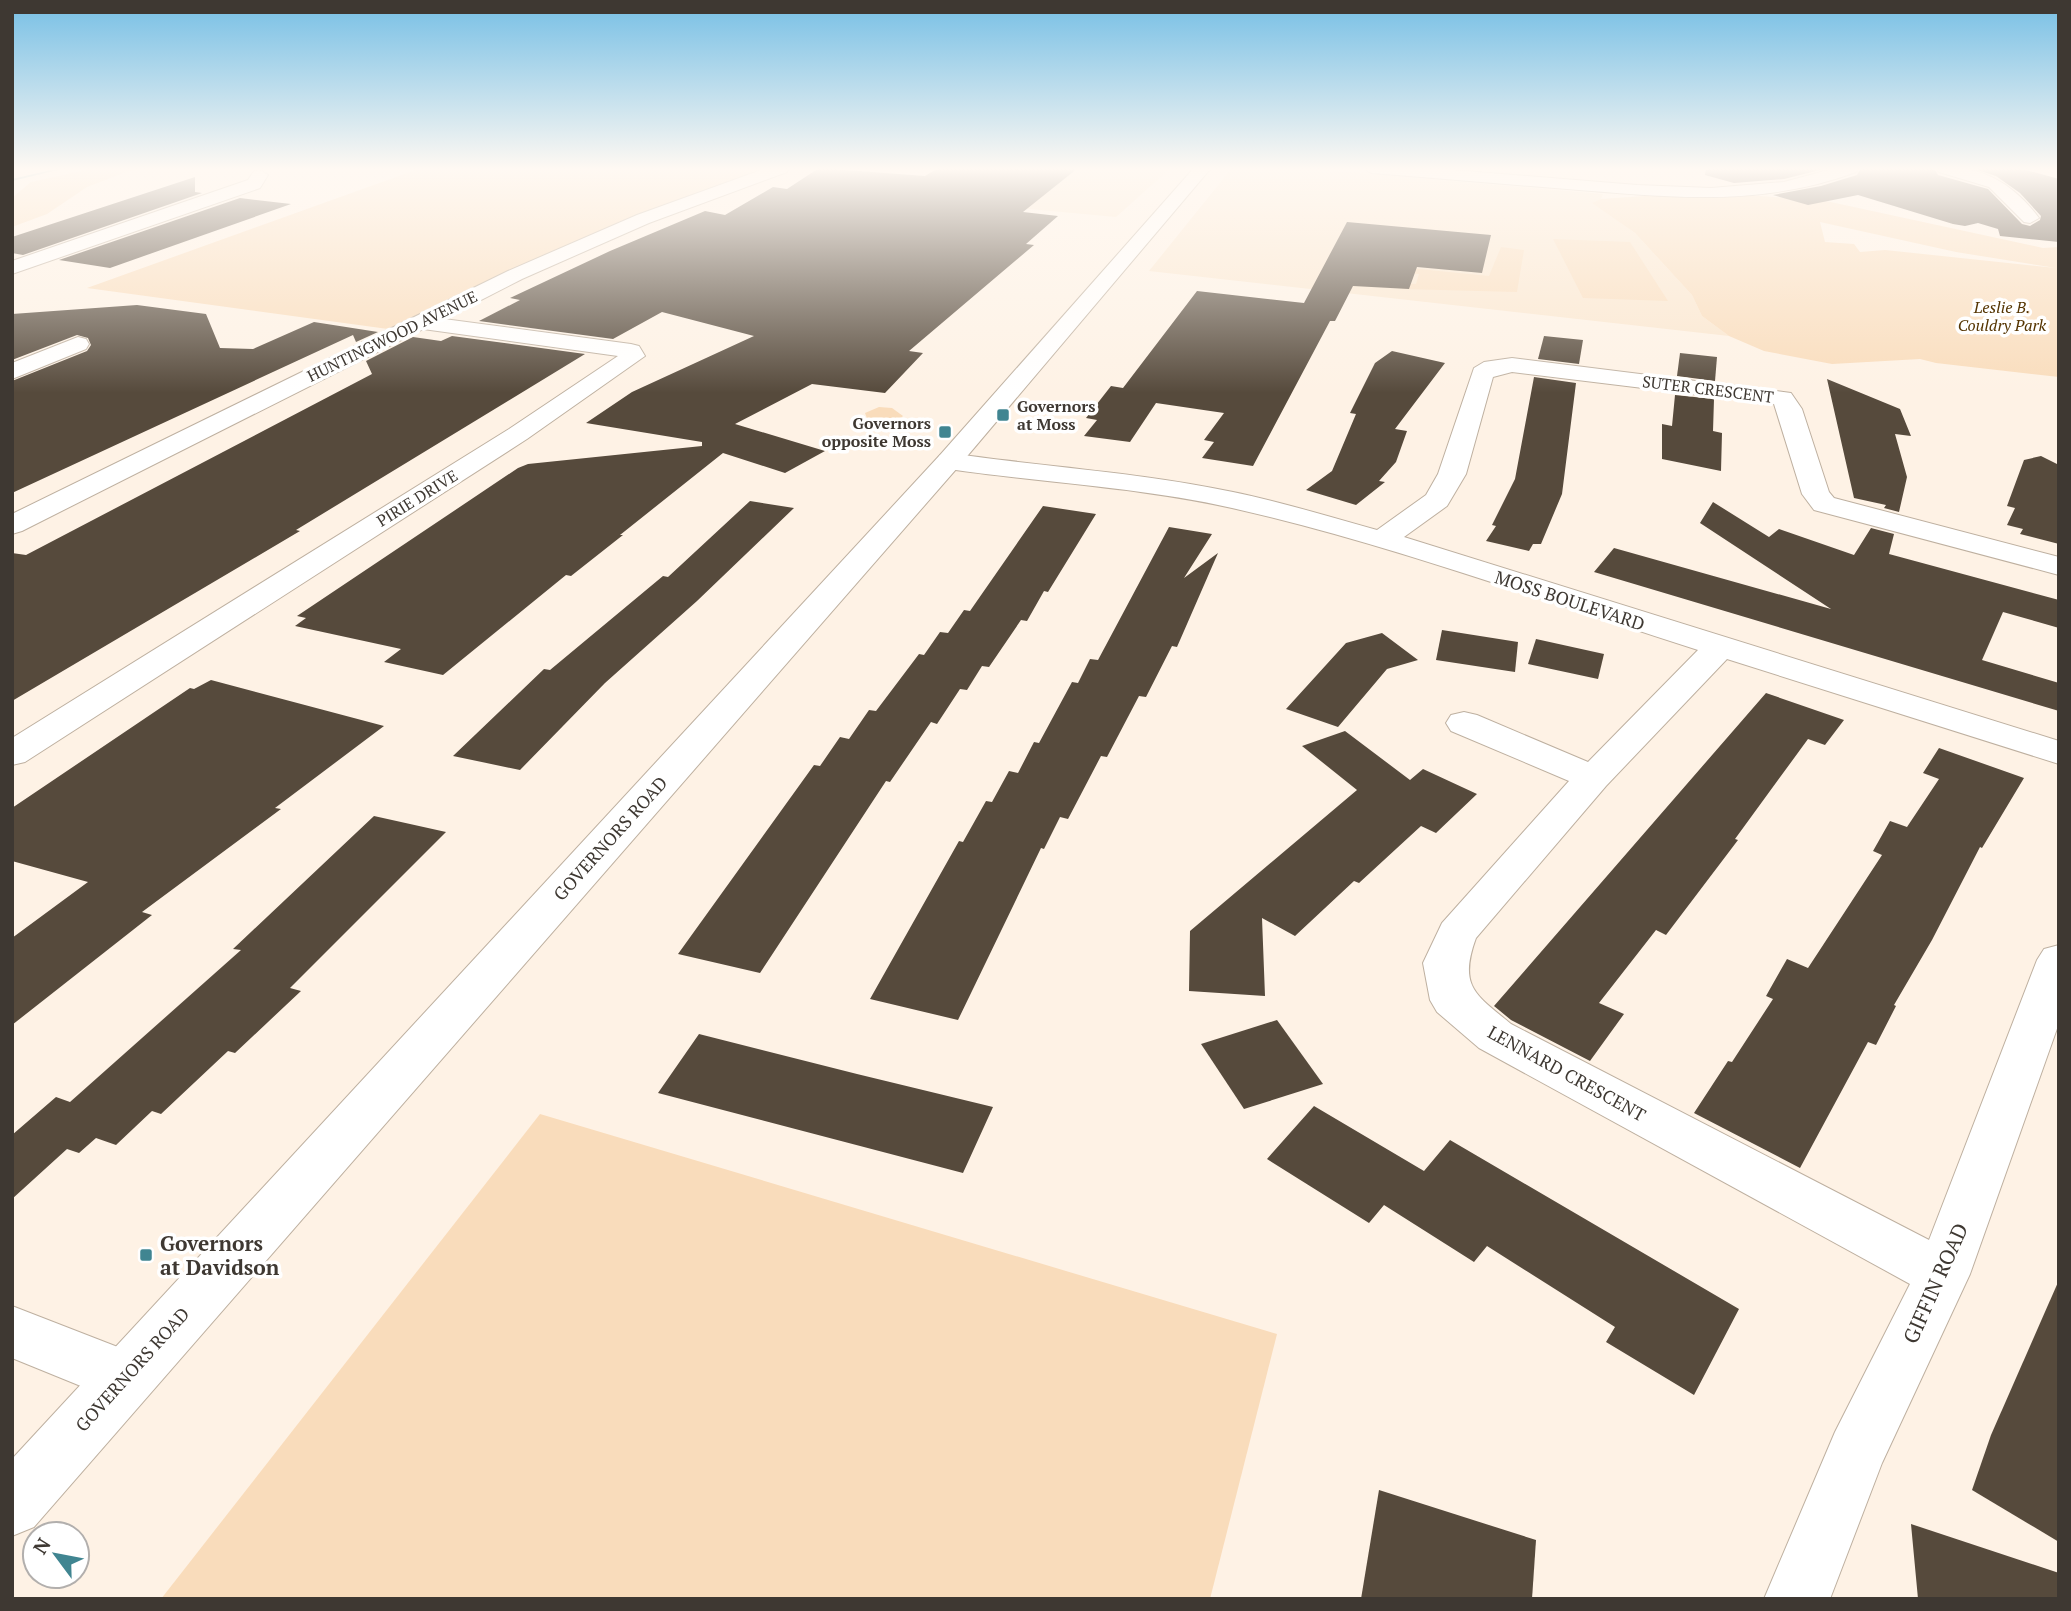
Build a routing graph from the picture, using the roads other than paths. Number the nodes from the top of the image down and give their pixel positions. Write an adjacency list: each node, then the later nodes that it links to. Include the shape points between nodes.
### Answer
1 (84, 243): 4 (street)
2 (587, 243): 5 (street, HUNTINGWOOD AVENUE)
3 (1137, 243): 8 (street, GOVERNORS ROAD)
4 (12, 268)
5 (418, 322): 9 (street, HUNTINGWOOD AVENUE); 15 (street, PIRIE DRIVE, via 631,351 633,356 518,434)
6 (78, 344): 7 (street)
7 (12, 372)
8 (954, 454): 10 (street, MOSS BOULEVARD, via 1036,474 1075,475 1233,500); 20 (street, GOVERNORS ROAD)
9 (12, 525)
10 (1382, 540): 11 (street, SUTER CRESCENT, via 1437,500 1452,474 1482,373 1512,365 1782,398 1790,409 1816,494 1824,504); 12 (street, MOSS BOULEVARD)
11 (2059, 566)
12 (1719, 648): 14 (street, MOSS BOULEVARD); 16 (street, LENNARD CRESCENT)
13 (1464, 723): 16 (street)
14 (2059, 753)
15 (12, 754)
16 (1593, 778): 18 (street, LENNARD CRESCENT, via 1457,933 1445,963 1453,1000 1495,1036)
17 (2059, 960): 18 (street, GIFFIN ROAD)
18 (1943, 1274): 22 (street, GIFFIN ROAD, via 1856,1453)
19 (12, 1332): 20 (street)
20 (125, 1377): 21 (street, GOVERNORS ROAD)
21 (12, 1505)
22 (1797, 1599)

